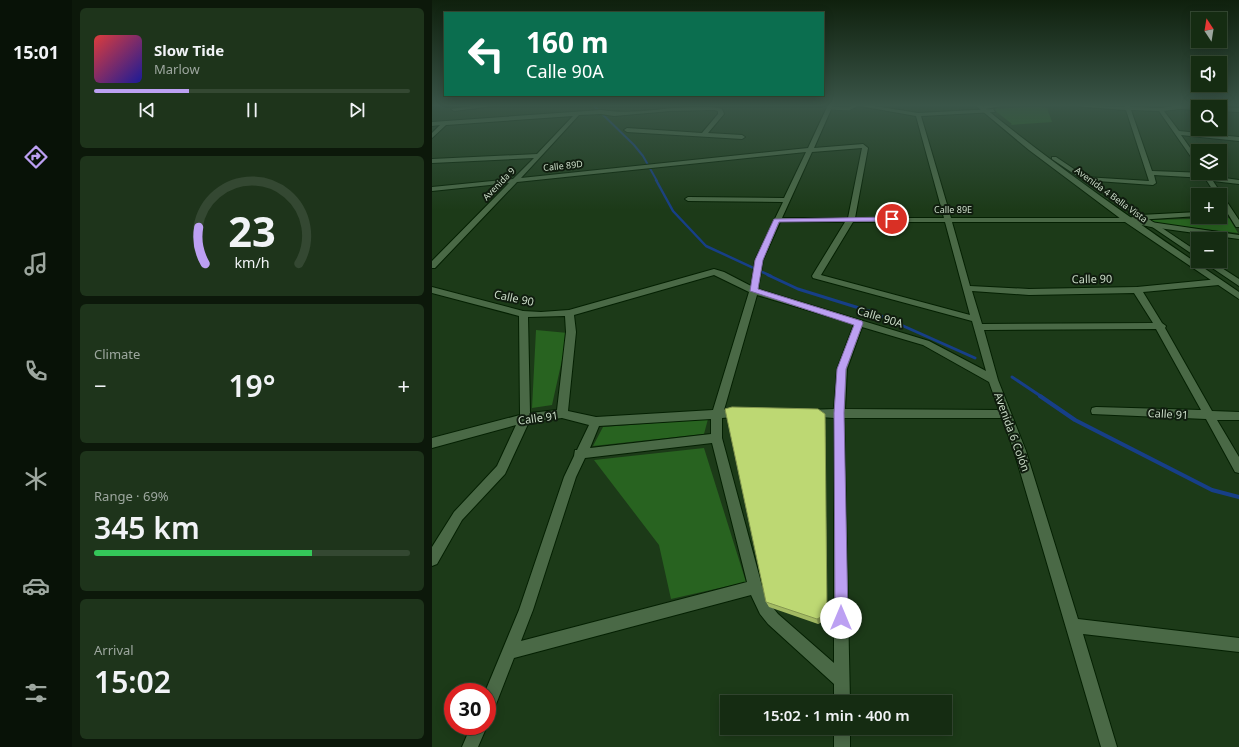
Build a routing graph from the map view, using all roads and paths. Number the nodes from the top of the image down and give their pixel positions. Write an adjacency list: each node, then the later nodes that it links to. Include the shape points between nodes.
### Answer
1 (554, 140): 10 (street, Avenida 9)
2 (815, 140): 8 (street)
3 (925, 140): 27 (street, Avenida 6 Colón)
4 (1020, 140): 30 (street, Avenida 4 Bella Vista)
5 (1028, 140): 14 (street, Avenida 4 Bella Vista)
6 (1138, 140): 12 (street)
7 (1183, 140): 9 (street)
8 (810, 150): 16 (street, Calle 89D); 20 (street); 29 (street, Calle 89D, via 863,146 865,148)
9 (1191, 152)
10 (539, 156): 11 (street); 16 (street, Avenida 9)
11 (432, 161)
12 (1151, 176): 13 (street); 14 (street, via 1153,183)
13 (1191, 176)
14 (1085, 179): 26 (street, Avenida 4 Bella Vista)
15 (1227, 180): 17 (street)
16 (515, 181): 18 (street, Calle 89D); 35 (street, Avenida 9)
17 (1239, 182)
18 (432, 189)
19 (688, 199): 20 (street)
20 (786, 200): 28 (street)
21 (1227, 207): 23 (street)
22 (1227, 213): 23 (street)
23 (1231, 213): 25 (street); 32 (street)
24 (1191, 214): 26 (street)
25 (1239, 214)
26 (1140, 217): 30 (street); 31 (street, Avenida 4 Bella Vista)
27 (948, 219): 29 (street, Calle 89E); 30 (street, Calle 89E); 40 (street, Avenida 6 Colón)
28 (777, 220): 29 (street, Calle 89E); 39 (street, via 759,260)
29 (851, 220): 48 (street, via 816,276)
30 (1128, 220): 31 (street); 37 (street, Avenida 4 Bella Vista)
31 (1151, 225): 33 (street); 34 (street, Avenida 4 Bella Vista)
32 (1239, 225)
33 (1239, 237)
34 (1191, 251)
35 (432, 266)
36 (1217, 268): 38 (street)
37 (1219, 282): 42 (street, Calle 90); 43 (street, Avenida 4 Bella Vista)
38 (1239, 282)
39 (754, 286): 44 (street, Calle 90A, via 714,272); 47 (street, Calle 90A); 56 (street)
40 (966, 288): 42 (street, Calle 90, via 1029,292); 48 (street, Avenida 6 Colón)
41 (432, 290): 46 (street, Calle 90)
42 (1138, 290): 49 (street)
43 (1239, 296)
44 (591, 306): 45 (street, Calle 90)
45 (569, 313): 46 (street, Calle 90); 55 (street, via 571,332)
46 (523, 314): 60 (street)
47 (859, 323): 50 (street, Calle 90A, via 926,343); 54 (street, via 842,369)
48 (977, 323): 49 (street); 50 (street, Avenida 6 Colón)
49 (1161, 326): 58 (street)
50 (993, 380): 57 (street, Avenida 6 Colón)
51 (1096, 410): 58 (street, Calle 91)
52 (748, 413): 56 (street, Calle 91)
53 (801, 413): 54 (street)
54 (839, 413): 57 (street); 71 (street)
55 (562, 414): 60 (street, Calle 91); 61 (street, Calle 91)
56 (717, 414): 61 (street, Calle 91); 62 (street)
57 (1006, 414): 68 (street, Avenida 6 Colón, via 1020,451)
58 (1208, 416): 59 (street, Calle 91); 65 (street)
59 (1239, 416)
60 (525, 418): 63 (street, Calle 91); 66 (street, via 501,470 458,516)
61 (596, 422): 64 (street)
62 (716, 438): 64 (street); 67 (street)
63 (432, 443)
64 (579, 454): 70 (street, via 526,610)
65 (1239, 468)
66 (432, 559)
67 (755, 587): 70 (street); 71 (street, via 773,619)
68 (1073, 626): 69 (street); 78 (street, Avenida 6 Colón)
69 (1239, 645)
70 (509, 652): 72 (street)
71 (842, 682): 73 (street)
72 (496, 684)
73 (842, 695)
74 (475, 735): 76 (street)
75 (842, 735): 77 (street)
76 (470, 747)
77 (842, 747)
78 (1109, 747)

